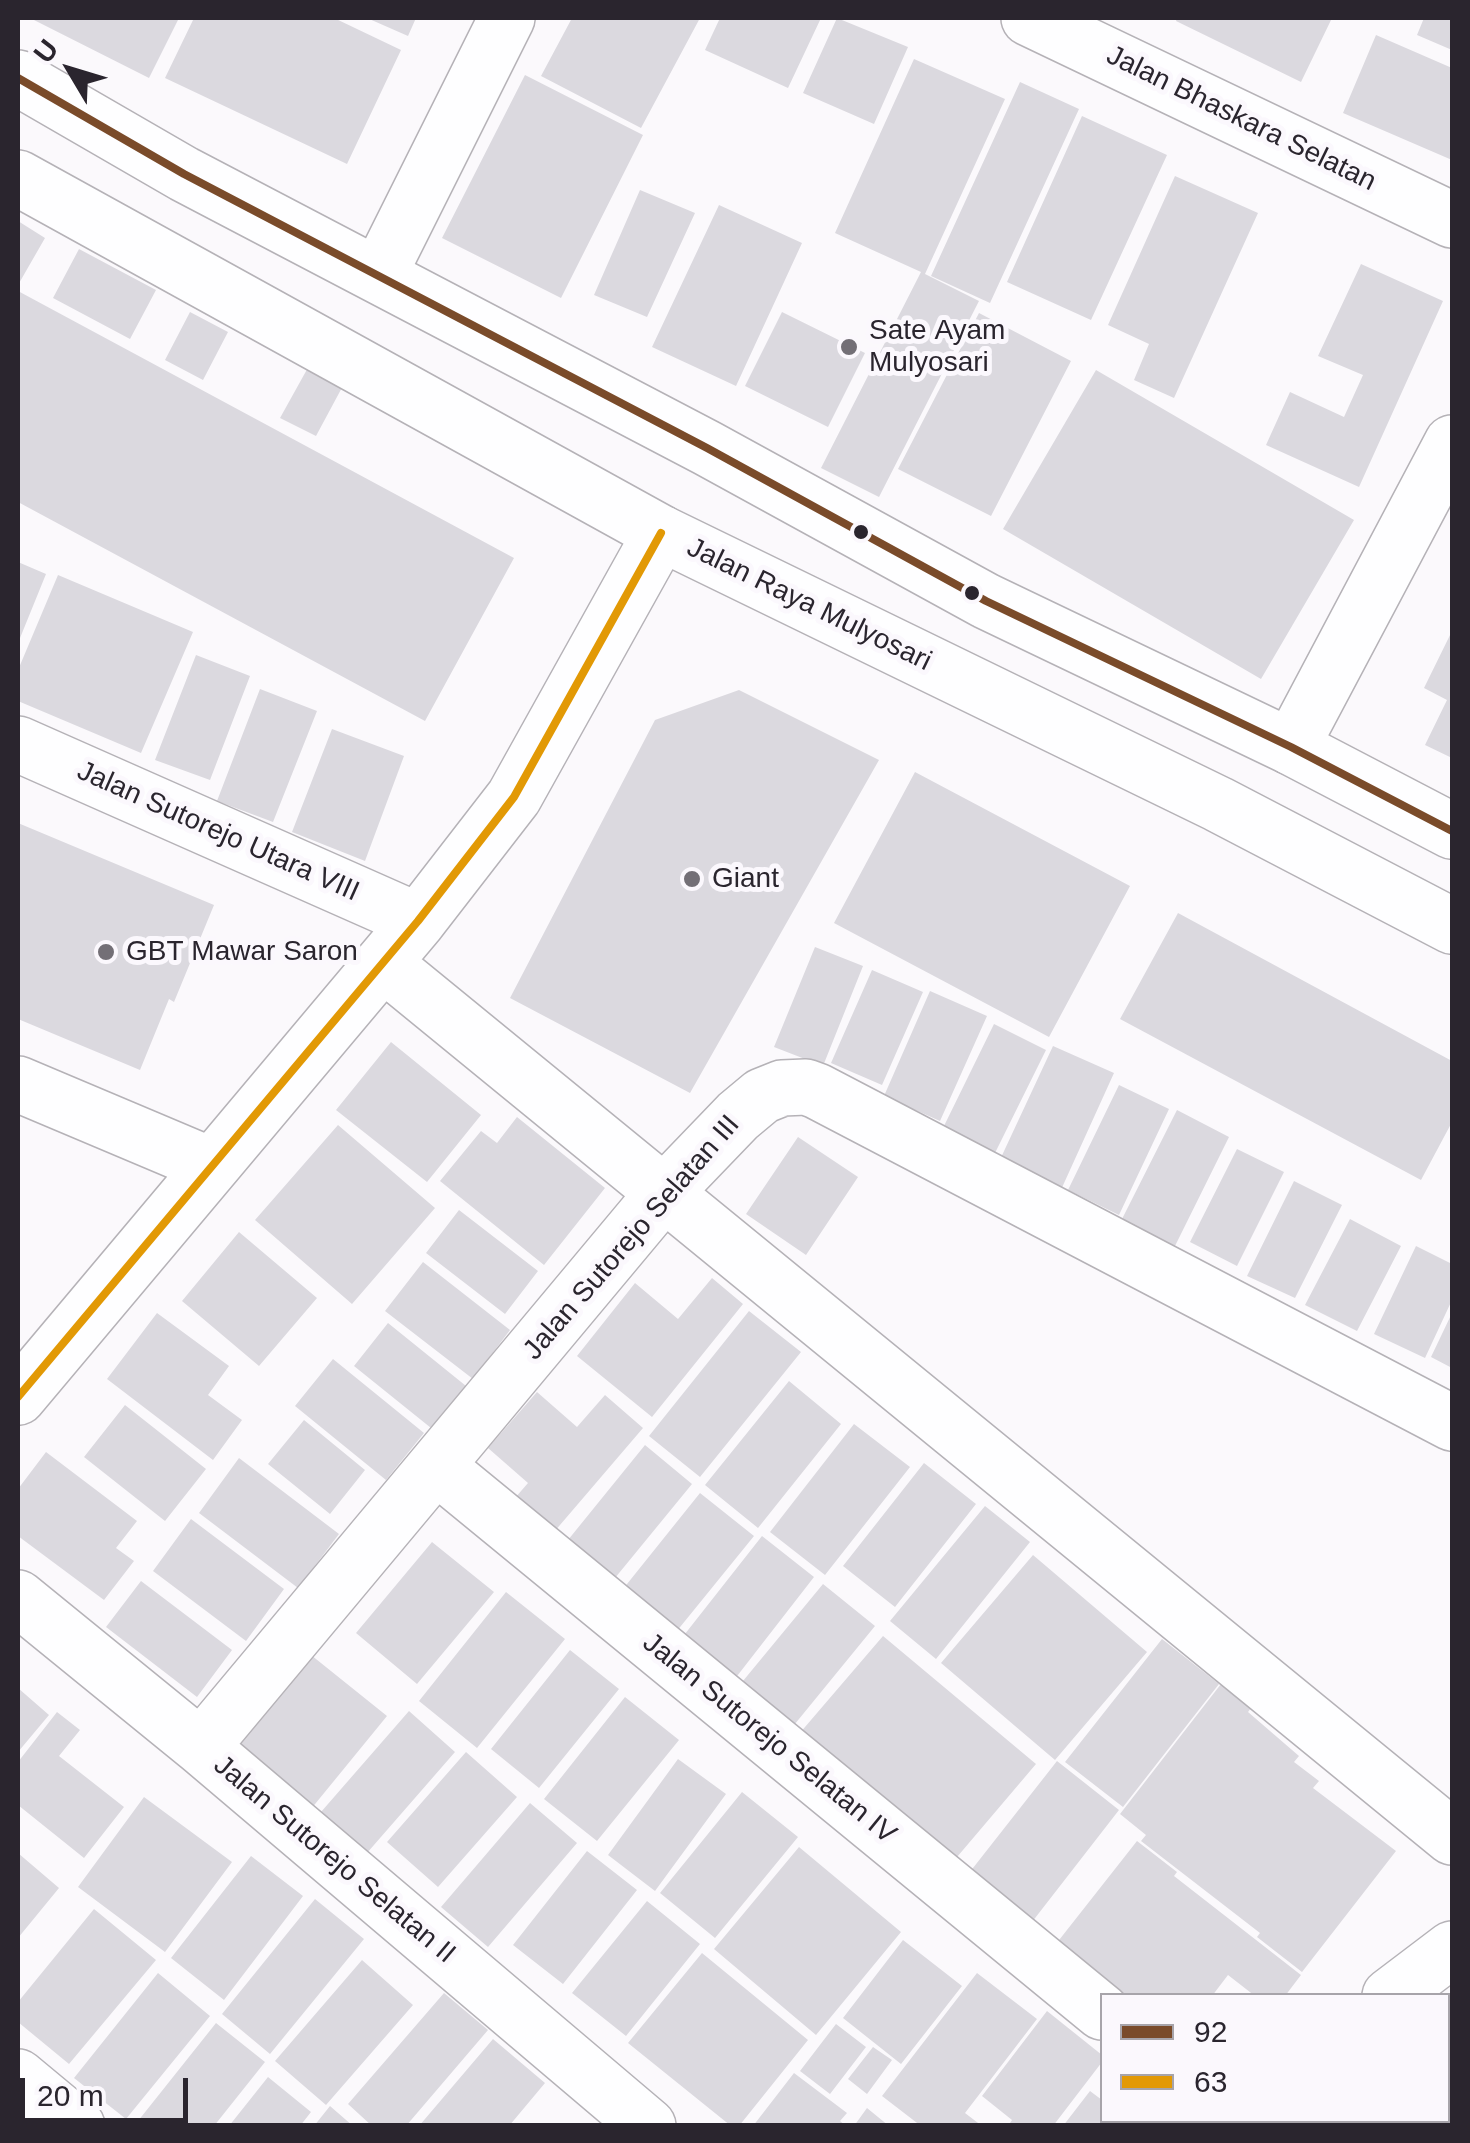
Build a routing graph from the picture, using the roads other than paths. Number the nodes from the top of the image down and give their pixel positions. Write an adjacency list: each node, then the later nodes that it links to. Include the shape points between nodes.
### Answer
1 (507, 18): 9 (street)
2 (1030, 18): 3 (street, Jalan Bhaskara Selatan)
3 (1092, 31): 7 (street, Jalan Bhaskara Selatan)
4 (18, 78): 5 (street)
5 (184, 174): 8 (street); 9 (street)
6 (18, 178): 8 (street, Jalan Raya Mulyosari)
7 (1452, 220)
8 (149, 249): 11 (street, Jalan Raya Mulyosari)
9 (379, 274): 13 (street, via 986,600)
10 (1452, 443): 13 (street)
11 (661, 534): 15 (street, via 514,797); 16 (street, Jalan Raya Mulyosari, via 1218,804)
12 (18, 744): 15 (street, Jalan Sutorejo Utara VIII)
13 (1291, 747): 14 (street)
14 (1452, 831)
15 (418, 921): 17 (street)
16 (1452, 926)
17 (383, 963): 19 (street); 20 (street)
18 (18, 1084): 19 (street)
19 (210, 1165): 21 (street)
20 (662, 1194): 22 (street, Jalan Sutorejo Selatan III, via 762,1096 806,1087); 23 (street, Jalan Sutorejo Selatan III); 26 (street)
21 (18, 1398)
22 (1452, 1422)
23 (436, 1466): 25 (street, Jalan Sutorejo Selatan III); 29 (street, Jalan Sutorejo Selatan IV)
24 (18, 1598): 25 (street, Jalan Sutorejo Selatan II)
25 (201, 1747): 32 (street, Jalan Sutorejo Selatan II)
26 (1452, 1838)
27 (1452, 1949): 28 (street)
28 (1394, 1993)
29 (1100, 2010)
30 (18, 2077): 31 (street)
31 (77, 2126)
32 (648, 2126)

